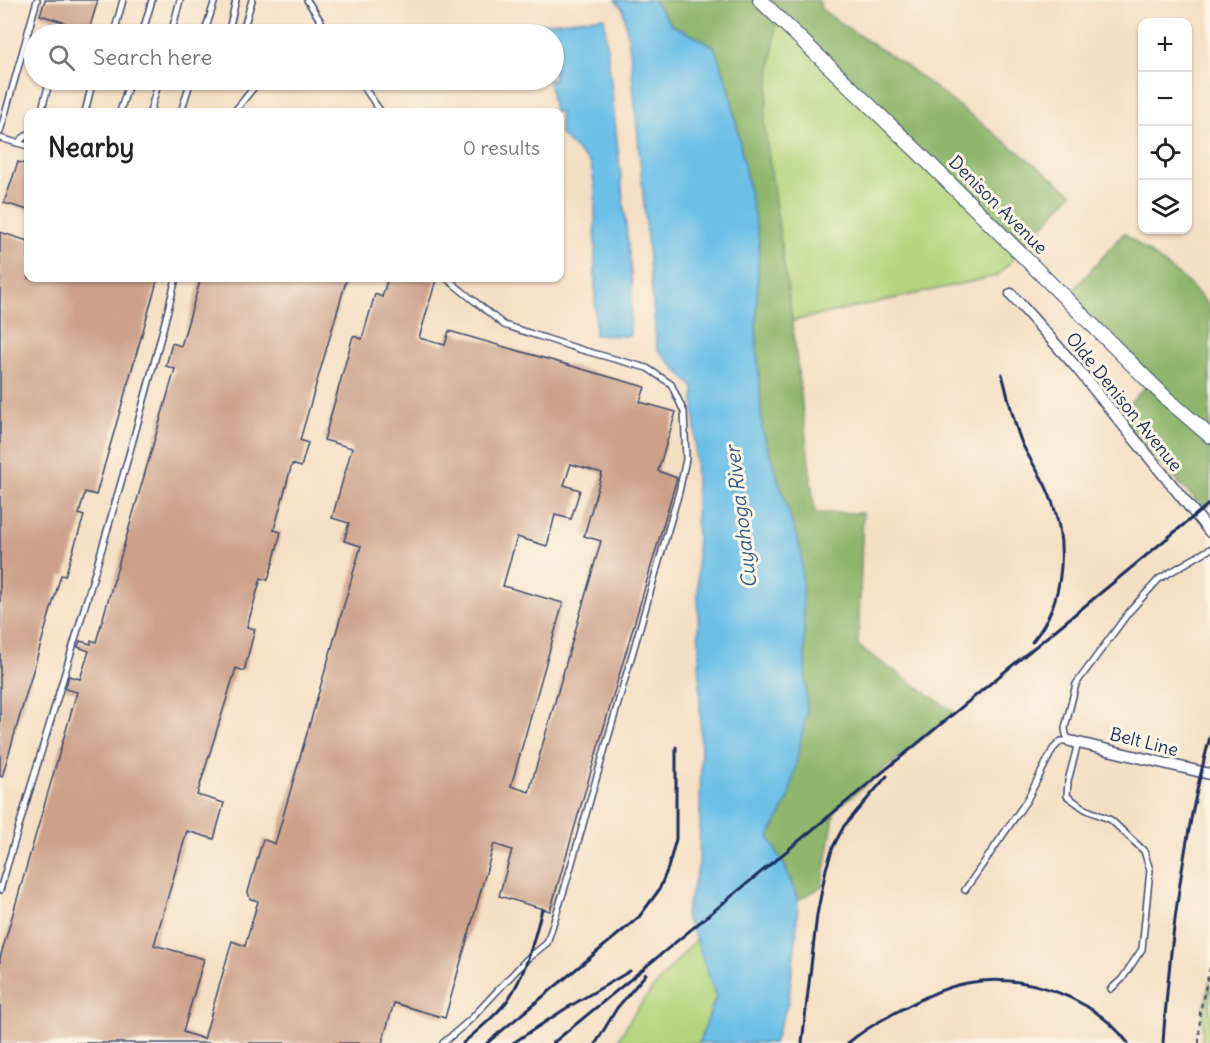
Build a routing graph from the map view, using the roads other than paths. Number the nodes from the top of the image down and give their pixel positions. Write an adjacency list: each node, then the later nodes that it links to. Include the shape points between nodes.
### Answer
1 (37, 0): 10 (lane)
2 (123, 0): 11 (lane)
3 (152, 0): 12 (lane)
4 (180, 0): 13 (lane)
5 (214, 0): 14 (lane)
6 (236, 0): 15 (lane)
7 (252, 0): 16 (lane)
8 (306, 0): 17 (lane)
9 (760, 0): 41 (main road, Denison Avenue, via 1167,399)
10 (30, 24)
11 (116, 24)
12 (145, 24)
13 (174, 24)
14 (207, 24)
15 (230, 24)
16 (245, 24)
17 (321, 24)
18 (24, 46): 33 (lane)
19 (47, 90): 26 (lane)
20 (90, 90): 27 (lane)
21 (127, 90): 28 (lane)
22 (156, 90): 29 (lane)
23 (188, 90): 30 (lane)
24 (252, 90): 31 (lane)
25 (366, 90): 32 (lane)
26 (42, 108)
27 (86, 108)
28 (121, 108)
29 (151, 108)
30 (182, 108)
31 (237, 108)
32 (378, 108)
33 (0, 132)
34 (24, 137): 36 (lane)
35 (0, 138): 36 (lane)
36 (17, 143): 37 (lane)
37 (24, 145)
38 (175, 282): 46 (lane)
39 (451, 282): 49 (lane, via 504,325 648,368 671,384 684,412 686,459 547,943)
40 (1011, 294): 42 (street, Olde Denison Avenue, via 1076,367)
41 (1210, 436)
42 (1210, 532)
43 (1210, 549): 44 (lane, via 1159,579 1076,684 1065,728)
44 (1074, 742): 45 (street, Belt Line); 47 (lane, via 1060,741 1053,749 1027,800); 48 (lane, via 1067,796 1111,820 1144,851 1150,870 1142,949)
45 (1210, 774)
46 (0, 890)
47 (965, 890)
48 (1111, 989)
49 (443, 1043)

